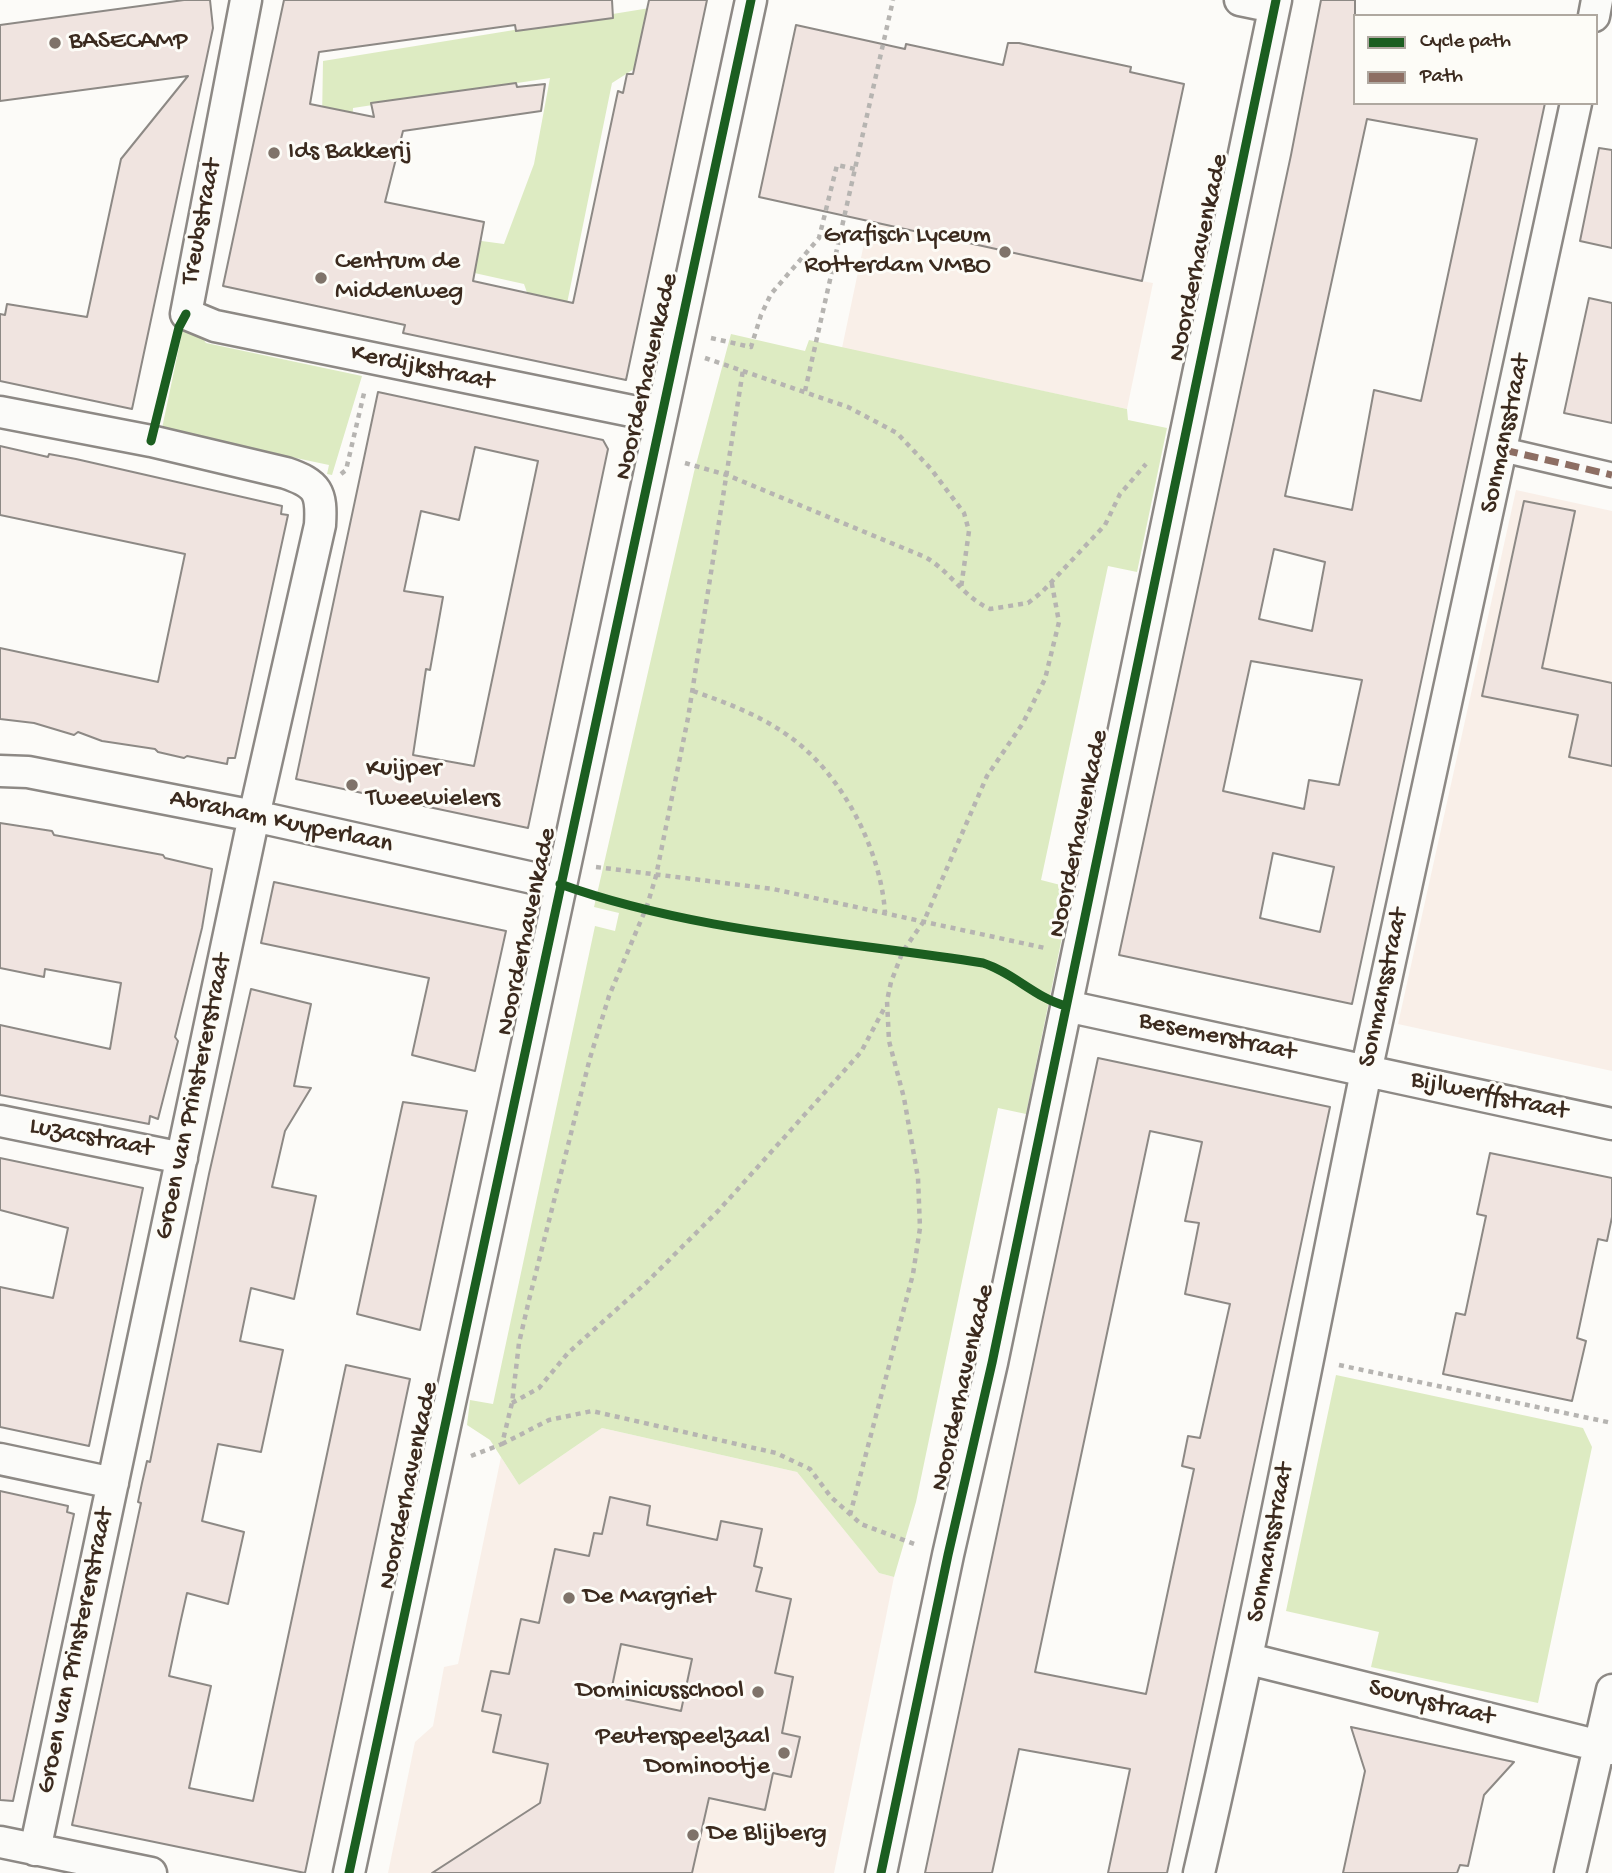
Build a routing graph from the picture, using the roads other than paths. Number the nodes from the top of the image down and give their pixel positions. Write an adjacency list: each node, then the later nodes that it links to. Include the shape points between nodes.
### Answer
1 (246, 0): 6 (street, Treubstraat)
2 (751, 0): 8 (street, Noorderhavenkade)
3 (1240, 0): 4 (street)
4 (1275, 4): 14 (street, Noorderhavenkade)
5 (1576, 105): 9 (street, Sonmansstraat)
6 (186, 314): 8 (street, Kerdijkstraat, via 215,326)
7 (0, 412): 12 (street, Groen van Prinstererstraat, via 286,473 318,491 320,525)
8 (661, 417): 13 (street, Noorderhavenkade)
9 (1504, 450): 10 (street); 15 (street, Sonmansstraat)
10 (1612, 475)
11 (0, 771): 12 (street, Abraham Kuyperlaan, via 28,772)
12 (254, 817): 13 (street, Abraham Kuyperlaan); 18 (street, Groen van Prinstererstraat)
13 (562, 873): 27 (street, Noorderhavenkade)
14 (1066, 1006): 15 (street, Besemerstraat); 28 (street, Noorderhavenkade)
15 (1367, 1070): 17 (street, Bijlwerffstraat); 21 (street, Sonmansstraat)
16 (0, 1121): 18 (street, Luzacstraat)
17 (1612, 1124)
18 (182, 1158): 20 (street, Groen van Prinstererstraat)
19 (0, 1459): 20 (street)
20 (113, 1483): 25 (street, Groen van Prinstererstraat)
21 (1249, 1659): 23 (street, Sourystraat); 29 (street, Sonmansstraat)
22 (1612, 1690): 23 (street)
23 (1606, 1748): 30 (street)
24 (0, 1842): 25 (street)
25 (34, 1850): 26 (street)
26 (151, 1873)
27 (349, 1873)
28 (881, 1873)
29 (1199, 1873)
30 (1570, 1873)

